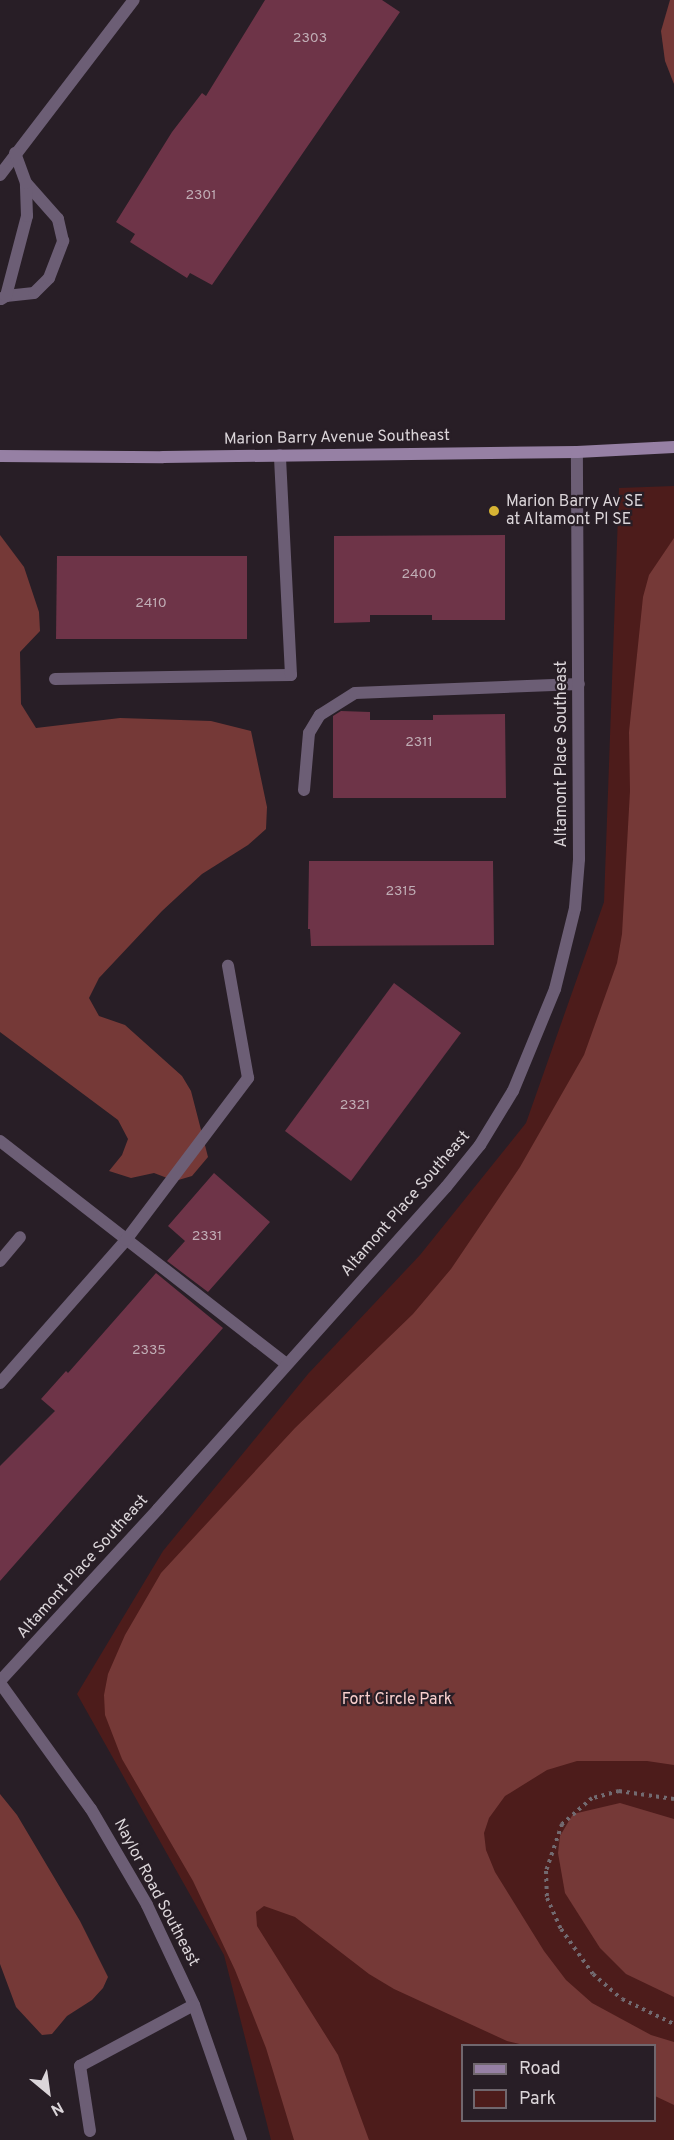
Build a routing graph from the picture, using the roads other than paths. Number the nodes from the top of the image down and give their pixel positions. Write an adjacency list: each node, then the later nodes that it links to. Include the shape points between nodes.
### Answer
1 (134, 0): 2 (street)
2 (15, 153): 3 (street); 4 (street)
3 (0, 175)
4 (27, 183): 5 (street, via 27,216); 5 (street, via 58,219 63,242 49,278 34,292)
5 (3, 298)
6 (674, 447): 7 (main road, Marion Barry Avenue Southeast)
7 (578, 452): 8 (main road, Marion Barry Avenue Southeast); 11 (street, Altamont Place Southeast)
8 (280, 455): 9 (main road, Marion Barry Avenue Southeast); 10 (street, via 291,675)
9 (0, 456)
10 (55, 679)
11 (579, 684): 12 (street, via 356,693 320,716 309,733); 18 (street, Altamont Place Southeast, via 579,859 575,908 558,981 526,1063 498,1118 472,1157)
12 (304, 790)
13 (228, 966): 16 (street, via 248,1078)
14 (0, 1141): 16 (street)
15 (20, 1237): 17 (street)
16 (126, 1239): 18 (street); 19 (street)
17 (0, 1261)
18 (286, 1364): 20 (street, Altamont Place Southeast)
19 (0, 1383)
20 (0, 1682): 21 (street, Naylor Road Southeast, via 70,1778 124,1863)
21 (194, 2005): 22 (street, via 80,2066); 23 (street, Naylor Road Southeast)
22 (90, 2131)
23 (241, 2140)

